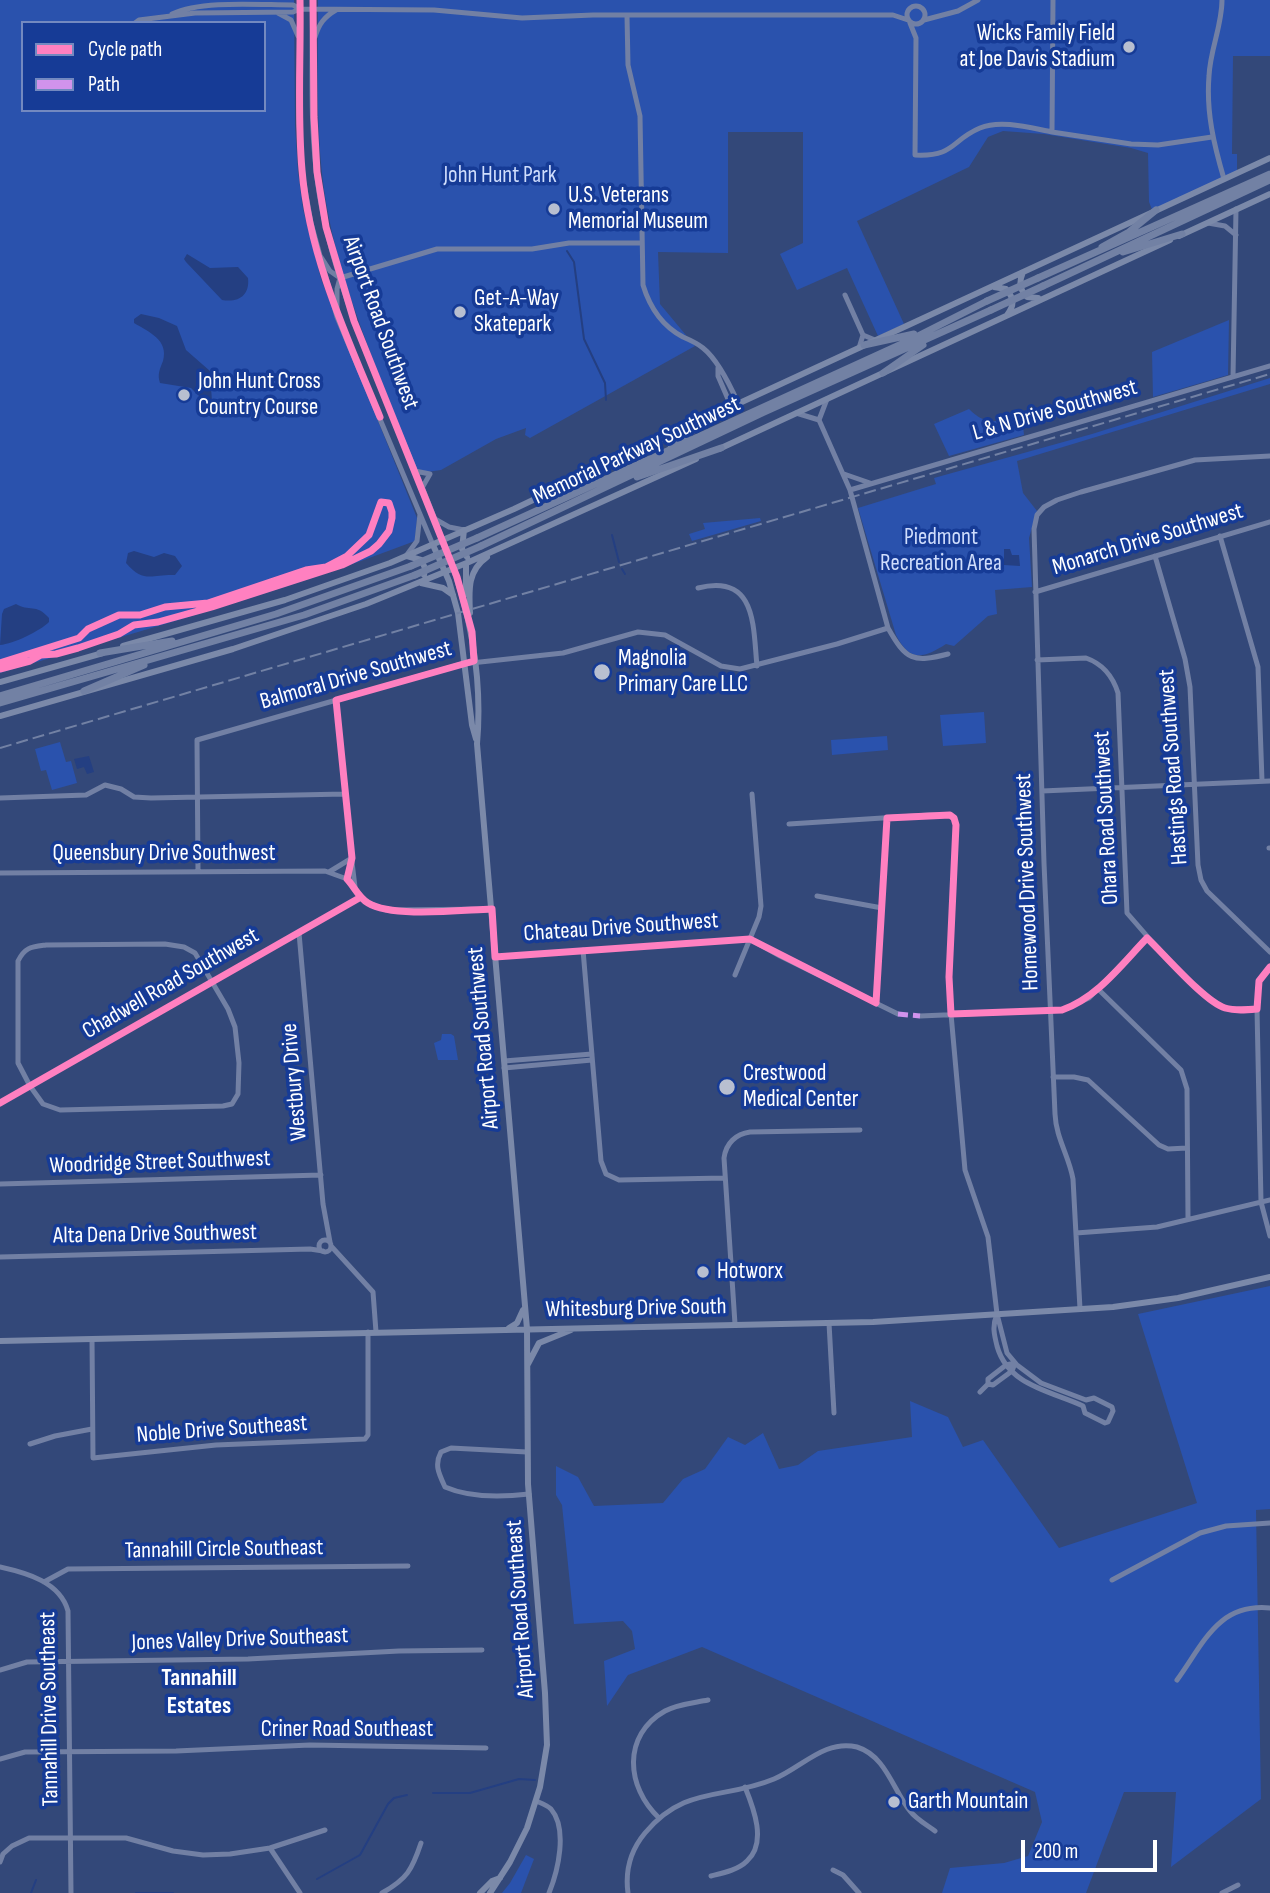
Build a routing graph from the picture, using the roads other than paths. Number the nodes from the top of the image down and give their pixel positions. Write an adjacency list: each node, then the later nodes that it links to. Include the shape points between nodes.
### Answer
1 (288, 0): 8 (street)
2 (300, 0): 9 (street, Airport Road Southwest)
3 (313, 0): 9 (street, Airport Road Southwest)
4 (978, 0): 12 (street)
5 (1053, 0): 20 (street)
6 (1222, 0): 21 (street, via 1209,75)
7 (916, 5): 11 (street); 12 (street); 15 (street, via 907,14); 16 (street)
8 (275, 9): 9 (street, via 293,5); 14 (street, via 202,7); 19 (street, via 291,20)
9 (307, 9): 10 (street); 18 (street, Airport Road Southwest); 19 (street, Airport Road Southwest)
10 (338, 9): 13 (street, via 433,9 530,18); 18 (street, via 319,24)
11 (893, 15): 13 (street); 15 (street)
12 (940, 15): 16 (street)
13 (627, 16): 32 (street, via 628,65 640,127)
14 (145, 21)
15 (909, 21): 16 (street); 17 (street)
16 (922, 22): 17 (street)
17 (916, 38): 20 (street, via 915,155 943,153 979,128 995,124)
18 (313, 43): 37 (street, Airport Road Southwest, via 317,172)
19 (300, 44): 33 (street, Airport Road Southwest, via 302,172)
20 (1052, 132): 21 (street, via 1158,145)
21 (1212, 137): 24 (street)
22 (1270, 158): 24 (main road)
23 (1270, 174): 34 (highway, Memorial Parkway Southwest)
24 (1224, 179): 28 (main road)
25 (1270, 180): 35 (highway, Memorial Parkway Southwest)
26 (1270, 194): 27 (main road)
27 (1236, 209): 29 (main road); 31 (street)
28 (1156, 210): 34 (highway); 36 (main road)
29 (1208, 223): 30 (main road); 31 (street, via 1225,226)
30 (1182, 234): 35 (highway); 40 (main road)
31 (1236, 235): 50 (street)
32 (641, 243): 37 (street, via 437,249); 52 (street, via 648,301 673,330 705,349 724,372)
33 (317, 251): 37 (street); 42 (street, Airport Road Southwest)
34 (1090, 254): 43 (highway, Memorial Parkway Southwest, bridge)
35 (1112, 254): 45 (highway, Memorial Parkway Southwest, bridge)
36 (1023, 272): 38 (main road); 40 (main road, via 1019,282 1023,293 1031,299)
37 (340, 278): 42 (street); 59 (street, Airport Road Southwest)
38 (990, 287): 41 (main road, via 1010,293 1013,304); 46 (main road)
39 (845, 295): 44 (street)
40 (1045, 298): 41 (main road)
41 (1006, 316): 49 (main road)
42 (337, 317): 65 (street, Airport Road Southwest)
43 (931, 328): 47 (highway); 57 (highway, Memorial Parkway Southwest)
44 (863, 335): 46 (street); 47 (street)
45 (938, 335): 49 (highway); 61 (highway, Memorial Parkway Southwest)
46 (875, 340): 47 (main road)
47 (862, 346): 52 (main road)
48 (1270, 366): 50 (street, L & N Drive Southwest)
49 (883, 373): 51 (main road)
50 (1233, 377): 62 (street, L & N Drive Southwest)
51 (827, 399): 54 (main road); 55 (street)
52 (735, 405): 53 (main road)
53 (720, 412): 57 (highway); 68 (main road)
54 (796, 413): 55 (street); 56 (main road)
55 (819, 420): 60 (street)
56 (721, 448): 61 (highway); 72 (main road)
57 (656, 455): 71 (highway, Memorial Parkway Southwest)
58 (1270, 456): 82 (street, Homewood Drive Southwest, via 1176,464 1044,507 1034,529)
59 (415, 471): 63 (street, Airport Road Southwest); 63 (street, via 430,474)
60 (844, 474): 62 (street); 64 (street)
61 (626, 479): 71 (highway, Memorial Parkway Southwest)
62 (873, 483): 64 (street, L & N Drive Southwest)
63 (422, 488): 66 (street, Airport Road Southwest)
64 (850, 490): 85 (street)
65 (420, 510): 73 (street, Airport Road Southwest); 74 (street, via 417,541)
66 (435, 519): 68 (street); 70 (street, Airport Road Southwest)
67 (1270, 522): 69 (street, Monarch Drive Southwest)
68 (464, 530): 70 (main road); 76 (main road, via 462,549 465,556)
69 (1220, 536): 75 (street, Monarch Drive Southwest); 102 (street, via 1258,667)
70 (443, 541): 73 (main road); 78 (main road, Airport Road Southwest)
71 (479, 542): 87 (highway, Memorial Parkway Southwest, bridge, via 341,593); 88 (highway, Memorial Parkway Southwest, bridge, via 415,575 294,618)
72 (510, 543): 76 (main road); 86 (main road, via 484,559 472,574)
73 (433, 545): 74 (main road); 79 (main road, Airport Road Southwest)
74 (405, 556): 80 (main road, via 417,557 424,564); 89 (main road, via 285,600)
75 (1155, 556): 82 (street, Monarch Drive Southwest); 104 (street, Hastings Road Southwest, via 1190,687)
76 (476, 559): 77 (main road)
77 (466, 563): 78 (main road); 84 (main road)
78 (454, 569): 79 (main road); 84 (main road, Airport Road Southwest)
79 (445, 572): 80 (main road); 83 (main road, Airport Road Southwest)
80 (419, 583): 83 (main road, via 443,588); 96 (main road, via 301,628)
81 (698, 588): 94 (street, via 722,586 743,596 752,615)
82 (1035, 592): 91 (street, Homewood Drive Southwest)
83 (454, 596): 93 (main road, Airport Road Southwest)
84 (467, 610): 86 (main road, Airport Road Southwest)
85 (888, 628): 90 (street, via 899,649 908,655 928,659); 94 (street, Balmoral Drive Southwest)
86 (472, 632): 92 (main road, Airport Road Southwest)
87 (203, 634): 89 (highway); 97 (highway, Memorial Parkway Southwest)
88 (189, 648): 96 (highway); 99 (highway, Memorial Parkway Southwest)
89 (100, 653): 95 (main road)
90 (948, 654)
91 (1037, 660): 105 (street, Ohara Road Southwest, via 1086,658 1113,678 1118,693); 106 (street, Homewood Drive Southwest)
92 (474, 662): 93 (street, Balmoral Drive Southwest); 94 (street, Balmoral Drive Southwest, via 563,653 643,632 665,635 721,666); 101 (main road, Airport Road Southwest)
93 (464, 663): 98 (street, Balmoral Drive Southwest); 101 (main road, Airport Road Southwest)
94 (757, 666)
95 (0, 681)
96 (84, 691): 100 (main road)
97 (0, 696)
98 (336, 700): 107 (street); 110 (street, Balmoral Drive Southwest, via 197,740)
99 (0, 703)
100 (0, 716)
101 (477, 744): 122 (main road, Airport Road Southwest)
102 (1262, 781): 103 (street); 104 (street)
103 (1270, 781)
104 (1193, 784): 105 (street); 127 (street, Hastings Road Southwest, via 1201,880)
105 (1121, 787): 106 (street); 124 (street, Ohara Road Southwest, via 1127,913)
106 (1042, 791): 135 (street, Homewood Drive Southwest)
107 (345, 794): 110 (street); 113 (street)
108 (752, 794): 125 (street, Chateau Drive Southwest, via 761,906)
109 (0, 798): 110 (street, via 86,794 111,785 134,797)
110 (198, 798): 114 (street)
111 (887, 818): 112 (street); 121 (street); 137 (street, via 954,818)
112 (789, 824)
113 (352, 859): 115 (street, Queensbury Drive Southwest); 117 (street); 118 (street, Queensbury Drive Southwest)
114 (198, 871): 115 (street, Queensbury Drive Southwest); 116 (street, Queensbury Drive Southwest)
115 (329, 872): 117 (street, Queensbury Drive Southwest)
116 (0, 873)
117 (347, 879): 118 (street, Queensbury Drive Southwest)
118 (356, 890): 120 (street, Queensbury Drive Southwest)
119 (817, 896): 121 (street)
120 (361, 898): 122 (street, via 392,911); 123 (street, Chadwell Road Southwest)
121 (882, 908): 133 (street)
122 (492, 909): 128 (main road, Airport Road Southwest)
123 (299, 933): 131 (street, Chadwell Road Southwest); 146 (street, Westbury Drive)
124 (1147, 938): 132 (street); 134 (street, Ohara Road Southwest, via 1222,1008)
125 (750, 939): 126 (street, Chateau Drive Southwest); 130 (street, Chateau Drive Southwest); 133 (street)
126 (583, 950): 128 (street, Chateau Drive Southwest); 139 (street)
127 (1270, 952)
128 (495, 957): 140 (main road, Airport Road Southwest)
129 (1270, 967): 134 (street, via 1259,981)
130 (735, 975)
131 (213, 982): 142 (street, Chadwell Road Southwest); 142 (street, via 235,1027 238,1094 232,1104 60,1110 43,1104); 142 (street, via 195,953 184,947 28,947 18,961 17,1006 19,1063)
132 (1098, 989): 135 (street, via 1073,1006); 145 (street, via 1181,1070 1186,1089)
133 (876, 1003): 136 (street)
134 (1257, 1009): 150 (street)
135 (1050, 1010): 137 (street); 141 (street, Homewood Drive Southwest)
136 (898, 1014)
137 (951, 1014): 138 (street); 162 (street, via 965,1170 988,1237)
138 (920, 1016)
139 (592, 1056): 140 (street); 147 (street, via 601,1166 606,1174 620,1180)
140 (504, 1064): 160 (main road, Airport Road Southwest)
141 (1053, 1077): 145 (street, via 1088,1080 1159,1145); 152 (street, Homewood Drive Southwest, via 1056,1129 1070,1164)
142 (30, 1086): 143 (street, Chadwell Road Southwest)
143 (0, 1102)
144 (860, 1130): 147 (street, via 744,1133 725,1151)
145 (1187, 1148): 151 (street)
146 (321, 1175): 148 (street, Woodridge Street Southwest); 154 (street, Westbury Drive)
147 (725, 1178): 164 (street)
148 (0, 1184)
149 (1270, 1200): 150 (street)
150 (1261, 1202): 151 (street); 153 (street)
151 (1188, 1218): 152 (street, via 1157,1227)
152 (1076, 1233): 161 (street, Homewood Drive Southwest)
153 (1270, 1236)
154 (326, 1243): 155 (street, Alta Dena Drive Southwest); 156 (street); 156 (street, via 320,1248); 158 (street, Westbury Drive)
155 (310, 1249): 156 (street, Alta Dena Drive Southwest); 157 (street, Alta Dena Drive Southwest)
156 (325, 1251): 158 (street, Westbury Drive)
157 (0, 1257)
158 (340, 1258): 169 (street, Westbury Drive, via 373,1292)
159 (1270, 1277): 161 (main road, Whitesburg Drive South, via 1178,1298)
160 (525, 1304): 166 (main road, via 517,1323); 167 (main road, Airport Road Southwest)
161 (1080, 1309): 162 (main road, Whitesburg Drive South)
162 (997, 1314): 163 (main road, Whitesburg Drive South); 172 (street, via 1007,1353); 173 (street, via 995,1337)
163 (829, 1323): 164 (main road, Whitesburg Drive South); 178 (street)
164 (735, 1324): 165 (main road, Whitesburg Drive South)
165 (578, 1328): 167 (main road, Whitesburg Drive South); 174 (main road, via 539,1343)
166 (507, 1329): 167 (main road, Whitesburg Drive South); 169 (main road, Whitesburg Drive South)
167 (527, 1329): 174 (main road, Airport Road Southeast)
168 (368, 1332): 169 (main road, Whitesburg Drive South); 170 (main road, Whitesburg Drive South); 179 (street, Noble Drive Southeast, via 365,1438 216,1445 93,1458)
169 (376, 1332)
170 (92, 1339): 171 (main road, Whitesburg Drive South); 179 (street, Noble Drive Southeast)
171 (0, 1341)
172 (1015, 1363): 173 (street); 175 (street); 175 (street, via 1041,1383 1112,1407 1108,1422 1085,1413 1083,1406 1071,1399 1031,1386)
173 (1006, 1365): 175 (street); 176 (street)
174 (527, 1366): 181 (main road, Airport Road Southeast)
175 (1012, 1371): 176 (street)
176 (988, 1384): 177 (street)
177 (980, 1391)
178 (834, 1413)
179 (92, 1429): 180 (street)
180 (30, 1444)
181 (527, 1452): 182 (main road, Airport Road Southeast); 182 (street, via 451,1448 441,1452 437,1461 445,1487 455,1492 509,1497)
182 (529, 1494): 198 (main road, Airport Road Southeast, via 547,1745)
183 (1270, 1523): 186 (street, via 1226,1526 1200,1534)
184 (408, 1566): 187 (street, Tannahill Circle Southeast, via 68,1569)
185 (0, 1567): 187 (street, Tannahill Drive Southeast)
186 (1112, 1580)
187 (44, 1582): 190 (street, Tannahill Drive Southeast, via 65,1599)
188 (1270, 1608): 192 (street, via 1249,1607 1224,1617)
189 (482, 1650): 190 (street, Jones Valley Drive Southeast)
190 (69, 1662): 191 (street, Jones Valley Drive Southeast, via 27,1662); 195 (street, Tannahill Drive Southeast)
191 (0, 1670)
192 (1177, 1680)
193 (708, 1700): 199 (street, via 665,1712 640,1737 633,1766 636,1783 647,1807)
194 (486, 1748): 195 (street, Criner Road Southeast, via 310,1745)
195 (71, 1751): 196 (street, Criner Road Southeast, via 25,1752); 202 (street, Tannahill Drive Southeast)
196 (0, 1759)
197 (745, 1787): 199 (street, via 682,1802); 201 (street, via 774,1779 818,1752 857,1747 884,1767 912,1814); 207 (street, via 756,1822 755,1851 735,1869)
198 (536, 1801): 208 (main road, Airport Road Southeast); 215 (street, via 549,1807 559,1839)
199 (659, 1818): 216 (street, via 637,1843 628,1863)
200 (325, 1830): 204 (street)
201 (935, 1831)
202 (71, 1838): 204 (street, via 126,1838 203,1855); 205 (street, via 23,1841); 210 (street, Tannahill Drive Southeast)
203 (421, 1843): 212 (street, via 412,1870)
204 (270, 1848): 211 (street)
205 (0, 1862)
206 (833, 1870): 217 (street)
207 (711, 1876)
208 (500, 1878): 213 (main road); 214 (main road, Airport Road Southeast)
209 (1238, 1885): 218 (street)
210 (71, 1893)
211 (300, 1893)
212 (382, 1893)
213 (480, 1893)
214 (490, 1893)
215 (549, 1893)
216 (628, 1893)
217 (859, 1893)
218 (1222, 1893)

